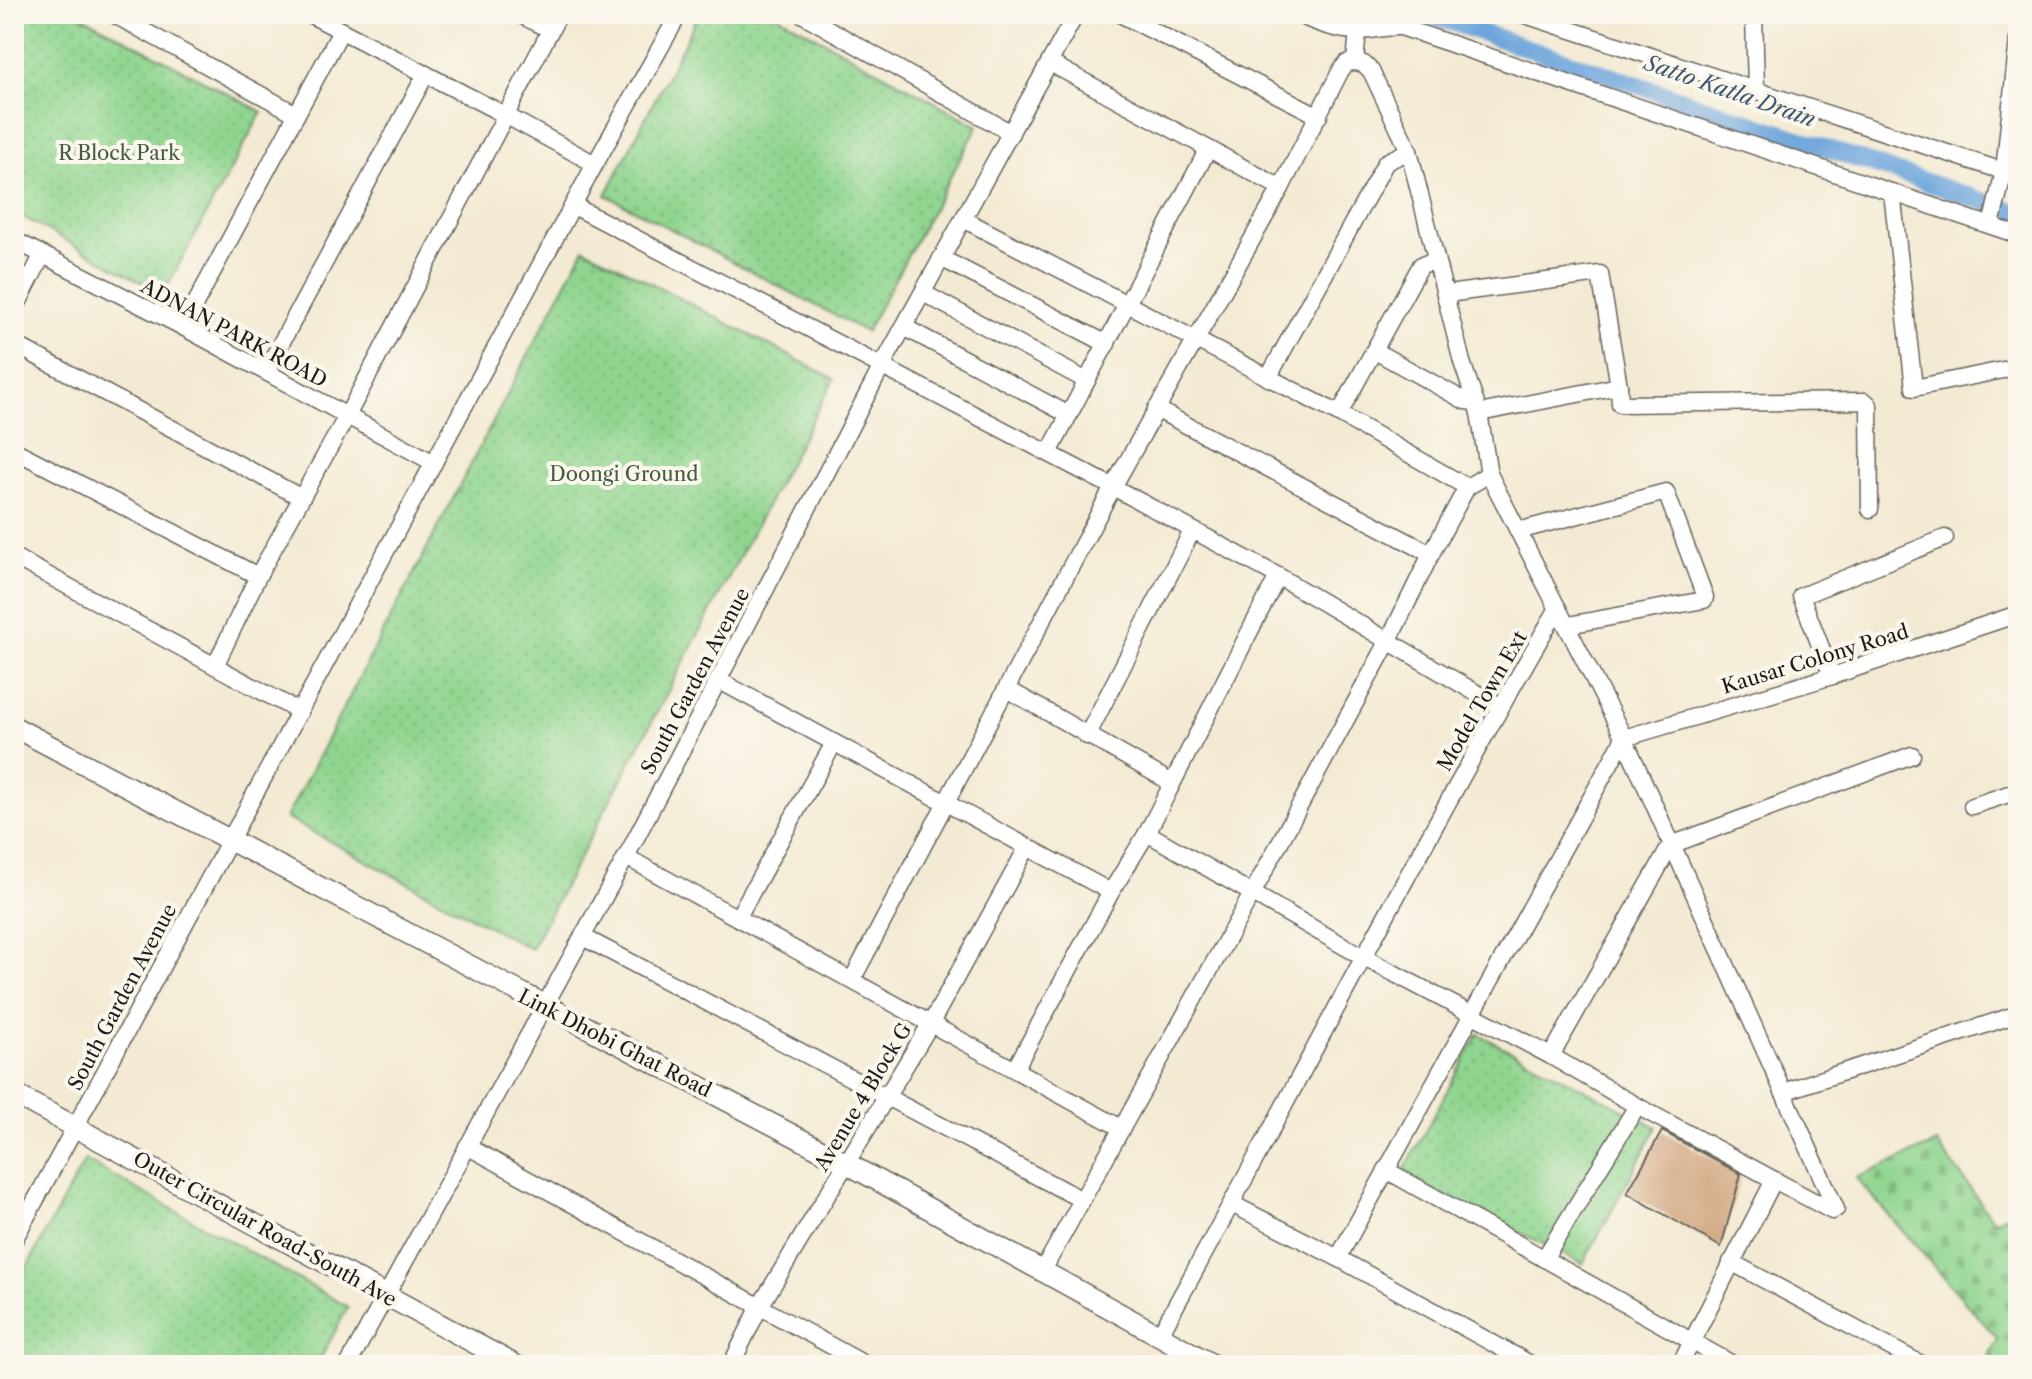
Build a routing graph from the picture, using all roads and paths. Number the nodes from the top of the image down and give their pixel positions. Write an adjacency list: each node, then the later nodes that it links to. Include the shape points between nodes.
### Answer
1 (113, 14): 21 (street)
2 (309, 14): 14 (street)
3 (519, 14): 13 (street)
4 (559, 14): 13 (street)
5 (679, 14): 27 (street, South Garden Avenue)
6 (802, 14): 24 (street)
7 (1076, 14): 18 (street, South Garden Avenue)
8 (1120, 14): 23 (street)
9 (1296, 14): 12 (street)
10 (1522, 14): 20 (street)
11 (1754, 14): 20 (street)
12 (1326, 20): 15 (street)
13 (551, 30): 22 (street)
14 (341, 31): 19 (street); 21 (street)
15 (1358, 31): 17 (street); 30 (street, via 1401,27)
16 (2018, 39): 28 (street)
17 (1355, 62): 23 (street, via 1341,70); 26 (street, via 1371,71)
18 (1050, 63): 24 (street, South Garden Avenue); 25 (street)
19 (426, 74): 22 (street); 51 (street)
20 (1756, 90): 28 (street)
21 (296, 114): 43 (street)
22 (505, 115): 27 (street); 59 (street)
23 (1319, 116): 29 (street)
24 (1011, 133): 33 (street, South Garden Avenue)
25 (1208, 149): 29 (street); 41 (street)
26 (1409, 151): 38 (street); 52 (street, via 1386,162)
27 (595, 164): 31 (street, South Garden Avenue)
28 (2008, 177): 32 (street)
29 (1281, 188): 45 (street)
30 (1892, 192): 32 (street); 49 (street, via 1914,388)
31 (574, 206): 50 (street); 62 (street, South Garden Avenue)
32 (1993, 217): 34 (street)
33 (963, 219): 37 (street, South Garden Avenue); 41 (street)
34 (2018, 235)
35 (14, 240): 36 (street, ADNAN PARK ROAD)
36 (42, 256): 42 (street); 43 (street, ADNAN PARK ROAD)
37 (941, 258): 39 (street, South Garden Avenue); 47 (street)
38 (1436, 261): 40 (street); 48 (street, via 1421,265)
39 (923, 293): 44 (street, South Garden Avenue); 53 (street)
40 (1447, 294): 54 (street, via 1600,274); 55 (street)
41 (1127, 305): 45 (street); 47 (street)
42 (14, 311)
43 (183, 327): 51 (street, ADNAN PARK ROAD)
44 (904, 327): 50 (street, South Garden Avenue); 58 (street)
45 (1196, 341): 52 (street); 56 (street)
46 (14, 344): 66 (street)
47 (1107, 344): 53 (street)
48 (1375, 351): 55 (street); 57 (street)
49 (2018, 367)
50 (881, 368): 61 (street); 81 (street, South Garden Avenue)
51 (266, 371): 59 (street, ADNAN PARK ROAD)
52 (1268, 378): 57 (street)
53 (1087, 381): 58 (street)
54 (1619, 386): 55 (street); 67 (street, via 1620,404 1865,401)
55 (1477, 408): 63 (street)
56 (1156, 409): 64 (street); 71 (street)
57 (1339, 414): 65 (street)
58 (1069, 415): 61 (street)
59 (347, 416): 62 (street, ADNAN PARK ROAD); 66 (street)
60 (14, 450): 73 (street)
61 (1049, 453): 64 (street)
62 (434, 463): 84 (street, South Garden Avenue)
63 (1489, 474): 65 (street); 69 (street)
64 (1113, 487): 68 (street); 82 (street)
65 (1467, 487): 71 (street)
66 (300, 497): 73 (street)
67 (1870, 509)
68 (1192, 531): 74 (street); 86 (street)
69 (1518, 531): 75 (street); 77 (street, via 1666,492 1704,600)
70 (1945, 538): 80 (street, via 1801,596)
71 (1431, 554): 78 (street)
72 (14, 557): 79 (street)
73 (258, 576): 79 (street)
74 (1278, 576): 78 (street); 90 (street)
75 (1558, 608): 77 (street); 83 (street, Model Town Ext)
76 (2018, 614): 80 (street, Kausar Colony Road)
77 (1568, 625): 87 (street)
78 (1389, 640): 83 (street); 100 (street)
79 (215, 666): 84 (street)
80 (1832, 676): 87 (street, Kausar Colony Road)
81 (718, 680): 88 (street); 98 (street, South Garden Avenue)
82 (1007, 689): 86 (street); 92 (street)
83 (1500, 707): 103 (street, Model Town Ext)
84 (300, 712): 95 (street, South Garden Avenue)
85 (14, 727): 95 (street, Link Dhobi Ghat Road)
86 (1087, 736): 90 (street)
87 (1624, 738): 96 (street); 107 (street)
88 (834, 743): 92 (street); 101 (street)
89 (1912, 755): 96 (street)
90 (1172, 783): 94 (street)
91 (2018, 791): 93 (street)
92 (947, 804): 97 (street); 104 (street)
93 (1972, 806)
94 (1147, 833): 99 (street); 100 (street)
95 (229, 841): 105 (street, Link Dhobi Ghat Road); 115 (street, South Garden Avenue)
96 (1671, 845): 109 (street); 111 (street)
97 (1027, 848): 99 (street); 108 (street, Avenue 4 Block G)
98 (626, 857): 101 (street); 102 (street, South Garden Avenue)
99 (1111, 892): 110 (street)
100 (1252, 894): 103 (street); 116 (street)
101 (738, 917): 104 (street)
102 (583, 937): 105 (street, South Garden Avenue); 113 (street)
103 (1363, 957): 107 (street); 122 (street, Model Town Ext)
104 (852, 980): 108 (street)
105 (543, 1006): 117 (street, South Garden Avenue); 118 (street, Link Dhobi Ghat Road)
106 (2018, 1014): 111 (street)
107 (1470, 1015): 109 (street); 119 (street)
108 (931, 1023): 110 (street); 113 (street, Avenue 4 Block G)
109 (1551, 1056): 114 (street)
110 (1015, 1069): 116 (street)
111 (1783, 1092): 120 (street, via 1836,1209)
112 (14, 1094): 115 (street, Outer Circular Road-South Ave)
113 (887, 1096): 118 (street, Avenue 4 Block G); 121 (street)
114 (1637, 1106): 120 (street); 125 (street)
115 (75, 1126): 123 (street, South Garden Avenue); 128 (street, Outer Circular Road-South Ave)
116 (1121, 1128): 121 (street)
117 (467, 1146): 128 (street, South Garden Avenue); 129 (street)
118 (846, 1163): 127 (street, Link Dhobi Ghat Road); 129 (street, Avenue 4 Block G)
119 (1386, 1170): 124 (street); 125 (street)
120 (1774, 1180): 126 (street)
121 (1082, 1200): 127 (street)
122 (1232, 1204): 124 (street); 130 (street, Model Town Ext)
123 (14, 1240)
124 (1338, 1258): 137 (street)
125 (1544, 1259): 131 (street)
126 (1731, 1262): 131 (street); 140 (street)
127 (1042, 1272): 130 (street, Link Dhobi Ghat Road)
128 (386, 1296): 132 (street, South Garden Avenue); 133 (street, Outer Circular Road-South Ave)
129 (759, 1308): 134 (street, Avenue 4 Block G); 135 (street)
130 (1159, 1336): 136 (street, Link Dhobi Ghat Road)
131 (1693, 1343): 138 (street); 139 (street)
132 (348, 1365)
133 (515, 1365)
134 (731, 1365)
135 (866, 1365)
136 (1213, 1365)
137 (1532, 1365)
138 (1680, 1365)
139 (1734, 1365)
140 (1923, 1365)

